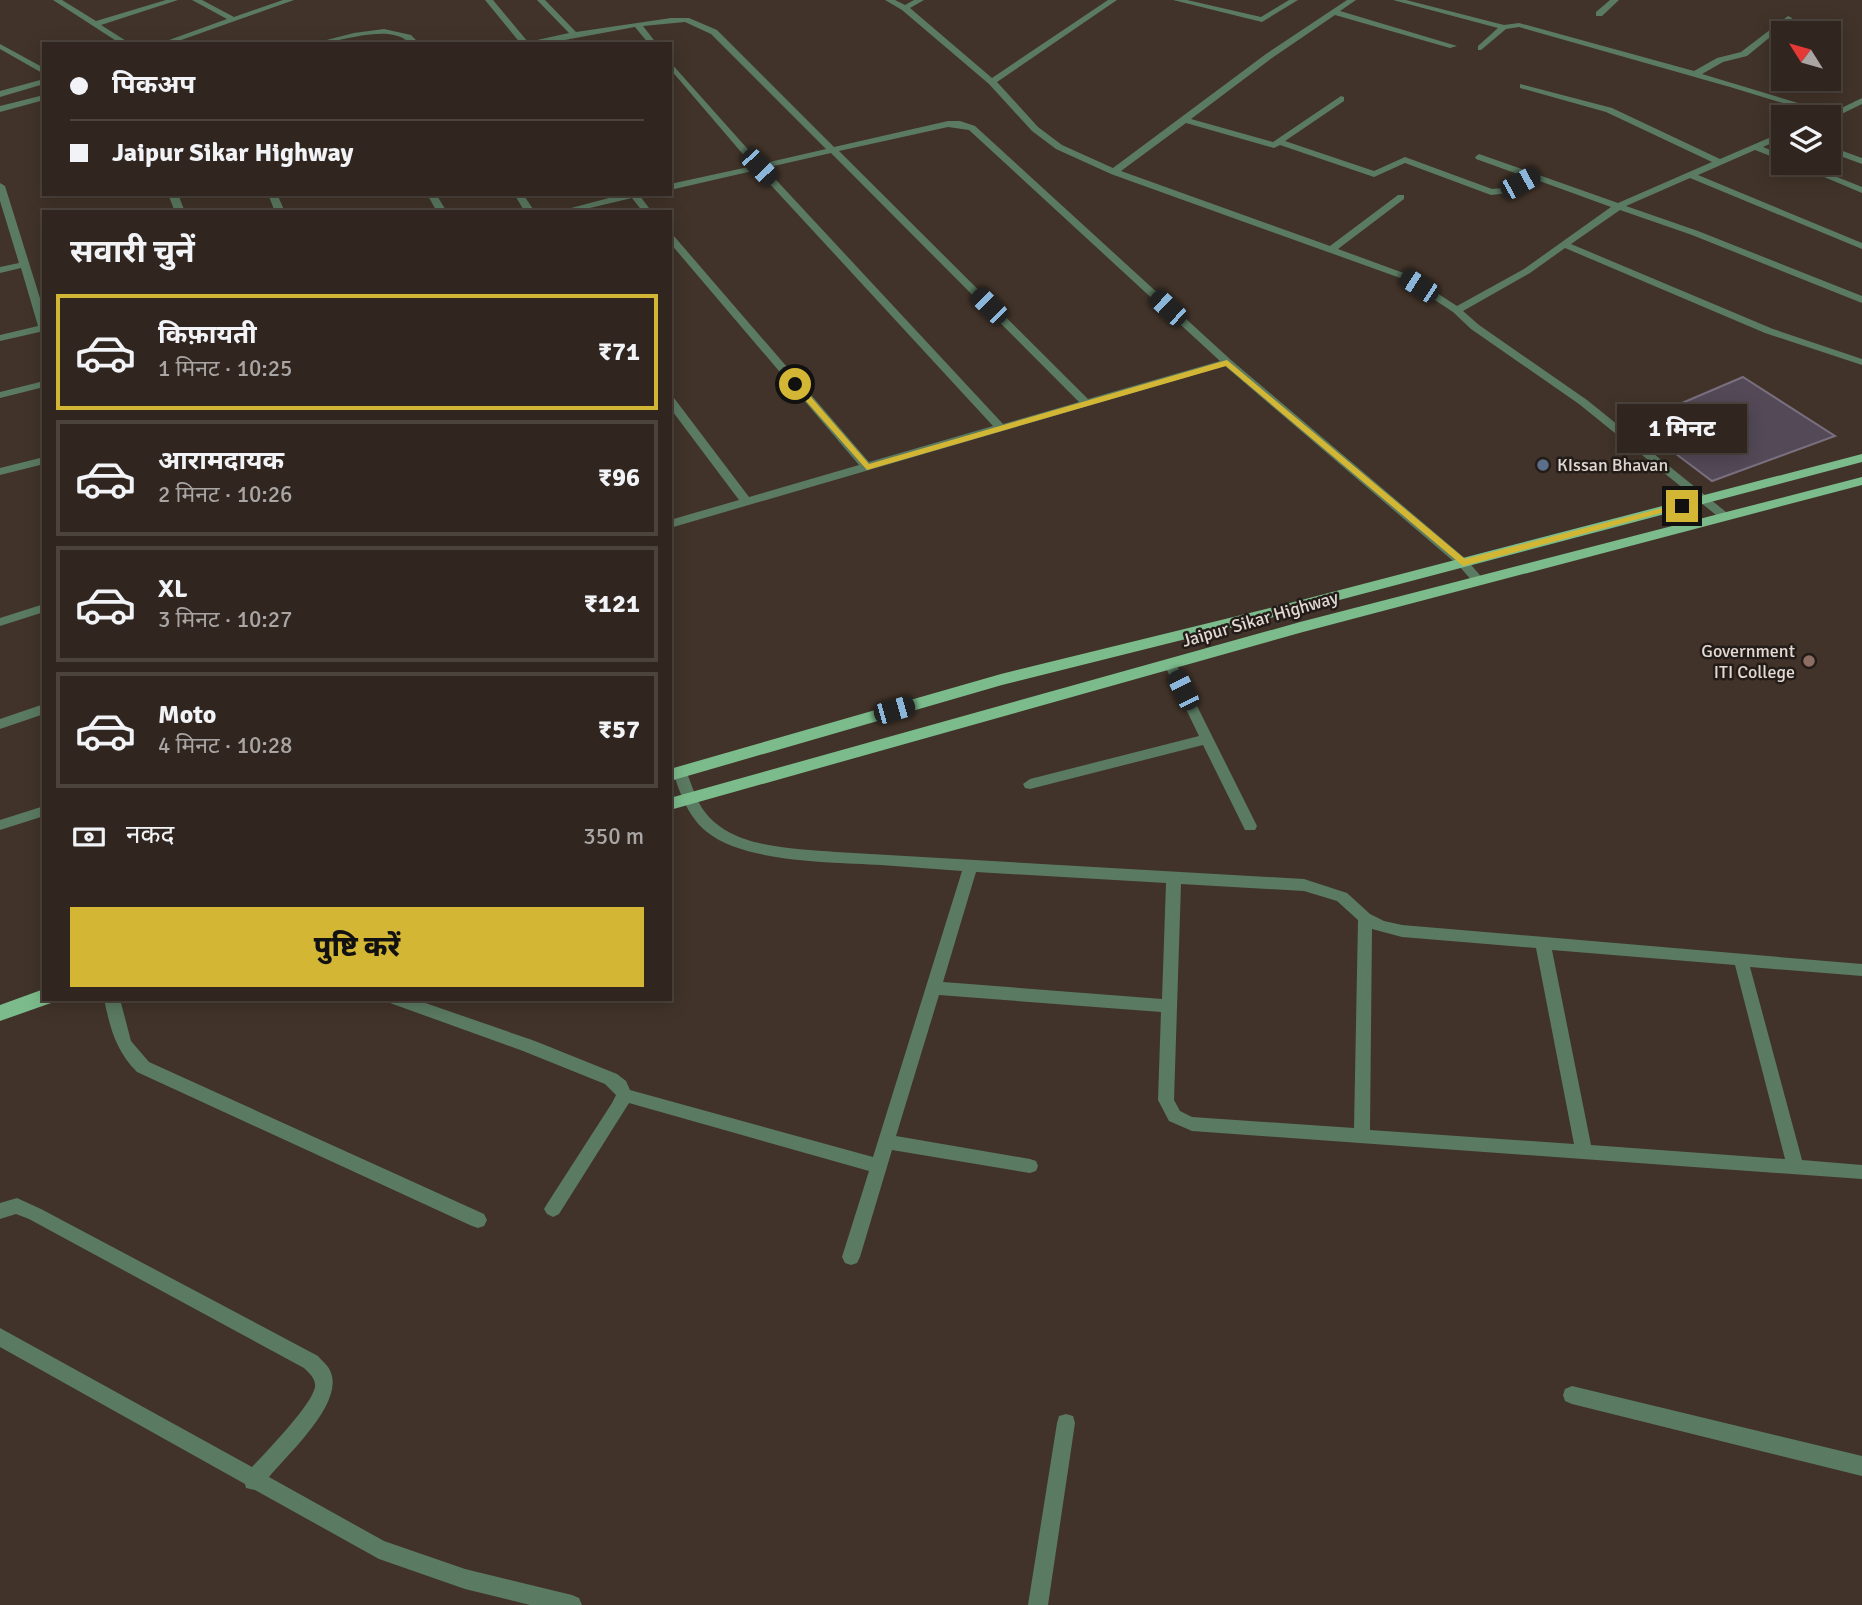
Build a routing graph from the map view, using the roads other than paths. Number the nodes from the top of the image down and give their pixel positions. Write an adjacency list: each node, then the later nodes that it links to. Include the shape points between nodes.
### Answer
1 (58, 0): 20 (street)
2 (174, 0): 20 (street)
3 (196, 0): 19 (street)
4 (290, 0): 19 (street)
5 (489, 0): 28 (street)
6 (541, 0): 23 (street)
7 (889, 0): 15 (street)
8 (920, 0): 15 (street)
9 (1113, 0): 38 (street)
10 (1177, 0): 11 (street, via 1262,20)
11 (1294, 0)
12 (1352, 0): 16 (street)
13 (1397, 0): 22 (street)
14 (1615, 0): 17 (street)
15 (905, 8): 38 (street)
16 (1335, 12): 32 (street); 47 (street)
17 (1599, 14)
18 (1788, 18): 36 (street, via 1744,54 1720,60)
19 (233, 19): 25 (street)
20 (95, 24): 24 (street)
21 (637, 24): 23 (street); 30 (street); 51 (street, via 686,20 713,32)
22 (1504, 27): 33 (street); 36 (street, via 1519,25)
23 (575, 35): 29 (street)
24 (124, 42)
25 (168, 42)
26 (337, 42): 27 (street, via 394,30)
27 (414, 42)
28 (523, 42)
29 (540, 42)
30 (651, 42)
31 (0, 46): 35 (street)
32 (1453, 46)
33 (1481, 48)
34 (672, 66): 57 (street)
35 (42, 71)
36 (1695, 74): 44 (street)
37 (42, 82): 40 (street)
38 (992, 82): 58 (street, via 1035,129 1059,147)
39 (1523, 86): 56 (street, via 1609,110)
40 (0, 94)
41 (42, 98): 45 (street)
42 (1342, 99): 49 (street)
43 (1862, 101): 46 (street)
44 (1792, 105)
45 (0, 109)
46 (1841, 112)
47 (1186, 120): 49 (street, via 1269,145); 58 (street)
48 (1771, 140): 50 (street)
49 (1279, 142): 61 (street, via 1374,174 1405,160 1491,192 1506,191)
50 (1755, 147): 52 (street); 56 (street)
51 (833, 150): 57 (street); 80 (street, via 948,124 972,128); 85 (street)
52 (1771, 153)
53 (1841, 154): 55 (street)
54 (1479, 157): 61 (street)
55 (1862, 162)
56 (1721, 163): 59 (street)
57 (759, 167): 63 (street); 86 (street)
58 (1114, 172): 72 (street)
59 (1691, 175): 67 (street); 71 (street)
60 (1825, 175): 64 (street)
61 (1534, 176): 67 (street)
62 (0, 186): 73 (street)
63 (672, 187)
64 (1862, 190)
65 (632, 196): 68 (street)
66 (1401, 197): 72 (street)
67 (1620, 205): 70 (street); 75 (street)
68 (569, 210)
69 (672, 239): 89 (street)
70 (1565, 245): 76 (street); 81 (street, via 1769,331)
71 (1862, 246)
72 (1333, 249): 76 (street, via 1406,277)
73 (25, 264): 74 (street); 77 (street)
74 (0, 270)
75 (1862, 300)
76 (1457, 310): 92 (street)
77 (42, 321)
78 (42, 328): 79 (street)
79 (0, 338)
80 (1227, 362): 85 (street); 96 (street)
81 (1862, 362)
82 (42, 384): 83 (street)
83 (0, 395)
84 (672, 403): 93 (street)
85 (1086, 403): 86 (street)
86 (1000, 427): 89 (street)
87 (1862, 458): 92 (main road, Jaipur Sikar Highway)
88 (42, 461): 90 (street)
89 (867, 467): 93 (street)
90 (0, 472)
91 (1862, 481): 94 (main road, Jaipur Sikar Highway)
92 (1707, 499): 94 (street); 96 (main road, Jaipur Sikar Highway)
93 (746, 502): 95 (street)
94 (1725, 516): 97 (main road, Jaipur Sikar Highway)
95 (672, 523)
96 (1463, 563): 97 (street); 104 (main road, Jaipur Sikar Highway, via 1001,680)
97 (1478, 580): 100 (main road, Jaipur Sikar Highway)
98 (42, 609): 99 (street)
99 (0, 622)
100 (1170, 664): 103 (street); 106 (main road, Jaipur Sikar Highway)
101 (42, 710): 102 (street)
102 (0, 724)
103 (1207, 740): 105 (street); 110 (street)
104 (675, 773): 106 (street)
105 (1030, 783)
106 (689, 799): 107 (main road, Jaipur Sikar Highway); 111 (street, via 710,827 757,846 804,854)
107 (672, 803)
108 (42, 812): 109 (street)
109 (0, 825)
110 (1250, 826)
111 (971, 866): 112 (street); 117 (street)
112 (1174, 878): 113 (street, via 1304,885 1342,897); 121 (street)
113 (1365, 918): 114 (street, via 1402,931); 124 (street)
114 (1543, 943): 115 (street); 126 (street)
115 (1741, 960): 116 (street); 129 (street)
116 (1862, 970)
117 (934, 988): 121 (street); 125 (street)
118 (42, 998): 122 (main road)
119 (113, 1001): 133 (street, via 128,1054 144,1067)
120 (401, 1001): 123 (street, via 611,1079)
121 (1169, 1006): 124 (street, via 1166,1100 1168,1111 1179,1120)
122 (0, 1013)
123 (624, 1095): 127 (street); 131 (street)
124 (1362, 1136): 126 (street)
125 (887, 1142): 127 (street); 128 (street)
126 (1584, 1153): 129 (street)
127 (879, 1166): 134 (street)
128 (1030, 1166)
129 (1796, 1169): 130 (street)
130 (1862, 1172)
131 (553, 1209)
132 (0, 1211): 139 (street, via 17,1206 35,1214 311,1362 323,1375 324,1390 313,1411)
133 (478, 1220)
134 (851, 1257)
135 (0, 1337): 139 (street)
136 (1572, 1395): 138 (street)
137 (1066, 1423): 141 (street)
138 (1862, 1466)
139 (253, 1481): 140 (street, via 416,1564)
140 (572, 1605)
141 (1038, 1605)

